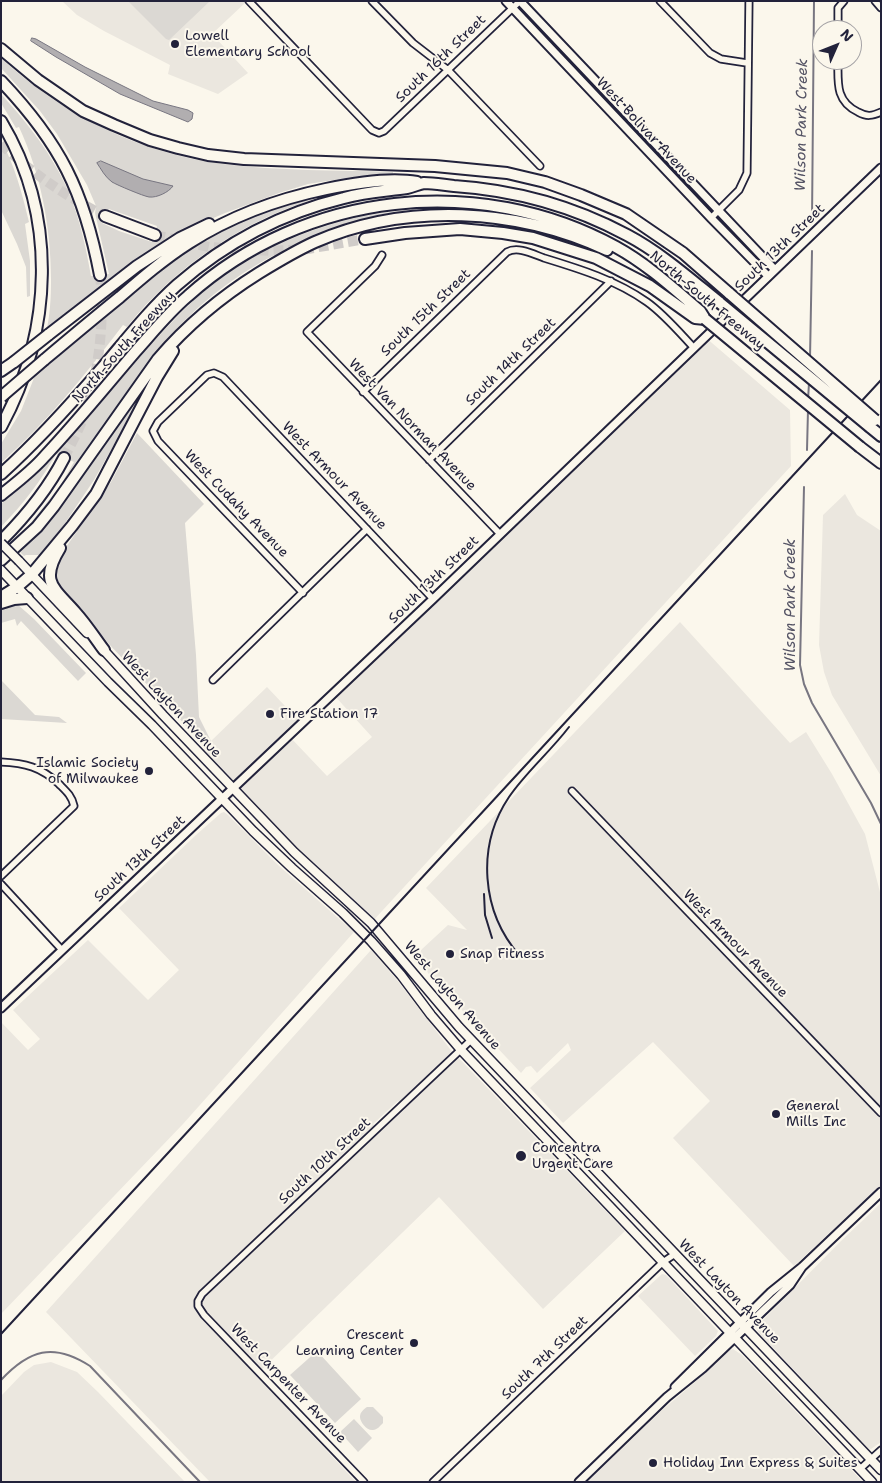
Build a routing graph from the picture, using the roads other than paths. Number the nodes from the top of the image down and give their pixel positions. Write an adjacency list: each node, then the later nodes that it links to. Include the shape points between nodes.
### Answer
1 (249, 1): 14 (street, South 16th Street, via 372,130 379,133)
2 (372, 1): 14 (street, via 413,43)
3 (506, 1): 9 (street, West Bolivar Avenue)
4 (520, 1): 9 (street, South 16th Street); 17 (street, West Bolivar Avenue)
5 (660, 1): 13 (street, via 710,53 721,59)
6 (749, 1): 13 (street)
7 (844, 1): 11 (street, via 838,8)
8 (874, 1): 10 (street)
9 (512, 8): 14 (street, South 16th Street); 19 (street, West Bolivar Avenue)
10 (881, 8)
11 (838, 20)
12 (1, 48): 44 (highway, bridge, via 38,80 83,111 142,137 178,148 244,159 445,167 507,173 545,182 626,214 684,253)
13 (747, 63): 24 (street, via 747,173 739,190)
14 (448, 70): 21 (street)
15 (839, 70): 18 (street, via 840,93 846,105 862,115)
16 (1, 81): 34 (highway, via 37,122 69,172 85,210)
17 (620, 105): 19 (street); 24 (street, West Bolivar Avenue)
18 (881, 112)
19 (612, 113): 27 (street, West Bolivar Avenue)
20 (1, 120): 45 (highway, via 27,176 35,207 40,237 42,296 31,355 18,393)
21 (540, 166)
22 (881, 168): 33 (street, South 13th Street)
23 (423, 183): 26 (highway, via 347,184 272,203); 44 (highway, North-South Freeway, bridge, via 481,187 543,200 626,234 681,271); 51 (highway, North-South Freeway, via 378,190 310,207 261,228 213,257 157,304 79,395)
24 (719, 210): 27 (street); 29 (street, West Bolivar Avenue)
25 (105, 216): 28 (highway)
26 (236, 218): 41 (highway, bridge, via 215,222 160,250); 43 (highway, bridge, via 190,242 165,260)
27 (711, 218): 31 (street, West Bolivar Avenue)
28 (155, 235)
29 (743, 236): 31 (street); 33 (street, West Bolivar Avenue)
30 (365, 238): 39 (highway, via 460,229 533,238 596,258 650,286 695,318)
31 (736, 243): 35 (street, West Bolivar Avenue)
32 (382, 255): 42 (street, West Van Norman Avenue, via 375,266 307,332)
33 (775, 270): 35 (street, South 13th Street)
34 (100, 275)
35 (768, 276): 40 (street, South 13th Street)
36 (661, 278): 38 (highway, via 622,256 538,225 502,218 442,215 379,222 317,242 283,258); 39 (highway, North-South Freeway, via 700,310); 52 (highway, North-South Freeway, via 596,237 552,219 511,208 437,201 368,208 329,217 258,246 189,295 165,318 44,458)
37 (611, 281): 40 (street, via 650,304); 42 (street, South 15th Street, via 524,252 507,252); 49 (street, South 14th Street)
38 (229, 292): 53 (highway, via 185,335 168,358 96,494); 57 (highway, via 199,315 158,359 54,506 37,527)
39 (704, 319): 50 (highway, North-South Freeway, bridge)
40 (694, 348): 55 (street, South 13th Street)
41 (1, 371)
42 (363, 392): 49 (street, West Van Norman Avenue)
43 (1, 397)
44 (875, 424): 47 (highway, North-South Freeway)
45 (1, 427)
46 (153, 431): 54 (street, West Armour Avenue, via 158,422 206,375 214,373 223,377); 61 (street, West Cudahy Avenue, via 158,441)
47 (881, 436)
48 (64, 458): 56 (highway, via 47,487)
49 (429, 460): 55 (street, West Van Norman Avenue)
50 (881, 463)
51 (1, 474)
52 (1, 495)
53 (72, 526): 59 (highway); 66 (highway, via 51,566 50,580 53,589)
54 (367, 529): 61 (street); 64 (street, West Armour Avenue)
55 (500, 534): 64 (street, South 13th Street)
56 (1, 542): 59 (main road, West Layton Avenue, bridge)
57 (1, 560)
58 (3, 571): 60 (main road, West Layton Avenue)
59 (32, 574): 60 (highway); 66 (main road, West Layton Avenue)
60 (17, 587): 62 (highway); 63 (main road, West Layton Avenue)
61 (303, 593): 67 (street)
62 (1, 598)
63 (27, 598): 65 (highway); 71 (main road, West Layton Avenue)
64 (433, 599): 69 (street, South 13th Street)
65 (1, 603)
66 (104, 650): 69 (main road, West Layton Avenue)
67 (213, 680)
68 (1, 762): 72 (street, via 25,764 46,773 68,793 74,806)
69 (233, 788): 71 (street, South 13th Street); 76 (main road, West Layton Avenue, via 294,852 371,923)
70 (572, 792): 78 (street, West Armour Avenue)
71 (222, 799): 74 (street, South 13th Street); 77 (main road, West Layton Avenue, via 279,857 371,941)
72 (1, 876)
73 (1, 884): 74 (street)
74 (62, 950): 75 (street, South 13th Street)
75 (1, 1008)
76 (471, 1040): 77 (street, South 10th Street); 80 (main road, West Layton Avenue)
77 (461, 1050): 81 (main road, West Layton Avenue); 82 (street, South 10th Street)
78 (881, 1113)
79 (881, 1192): 83 (street, via 802,1267 790,1285)
80 (675, 1254): 81 (street, South 7th Street); 83 (main road, West Layton Avenue)
81 (663, 1262): 84 (main road, West Layton Avenue); 90 (street, South 7th Street)
82 (198, 1301): 89 (street, West Carpenter Avenue, via 204,1315)
83 (742, 1325): 84 (street); 86 (main road, West Layton Avenue)
84 (732, 1335): 87 (main road, West Layton Avenue); 91 (street, via 692,1369)
85 (881, 1450): 86 (street)
86 (871, 1459): 87 (street); 88 (main road, West Layton Avenue)
87 (860, 1469): 92 (main road, West Layton Avenue)
88 (881, 1470)
89 (364, 1482)
90 (433, 1482)
91 (579, 1482)
92 (872, 1482)

